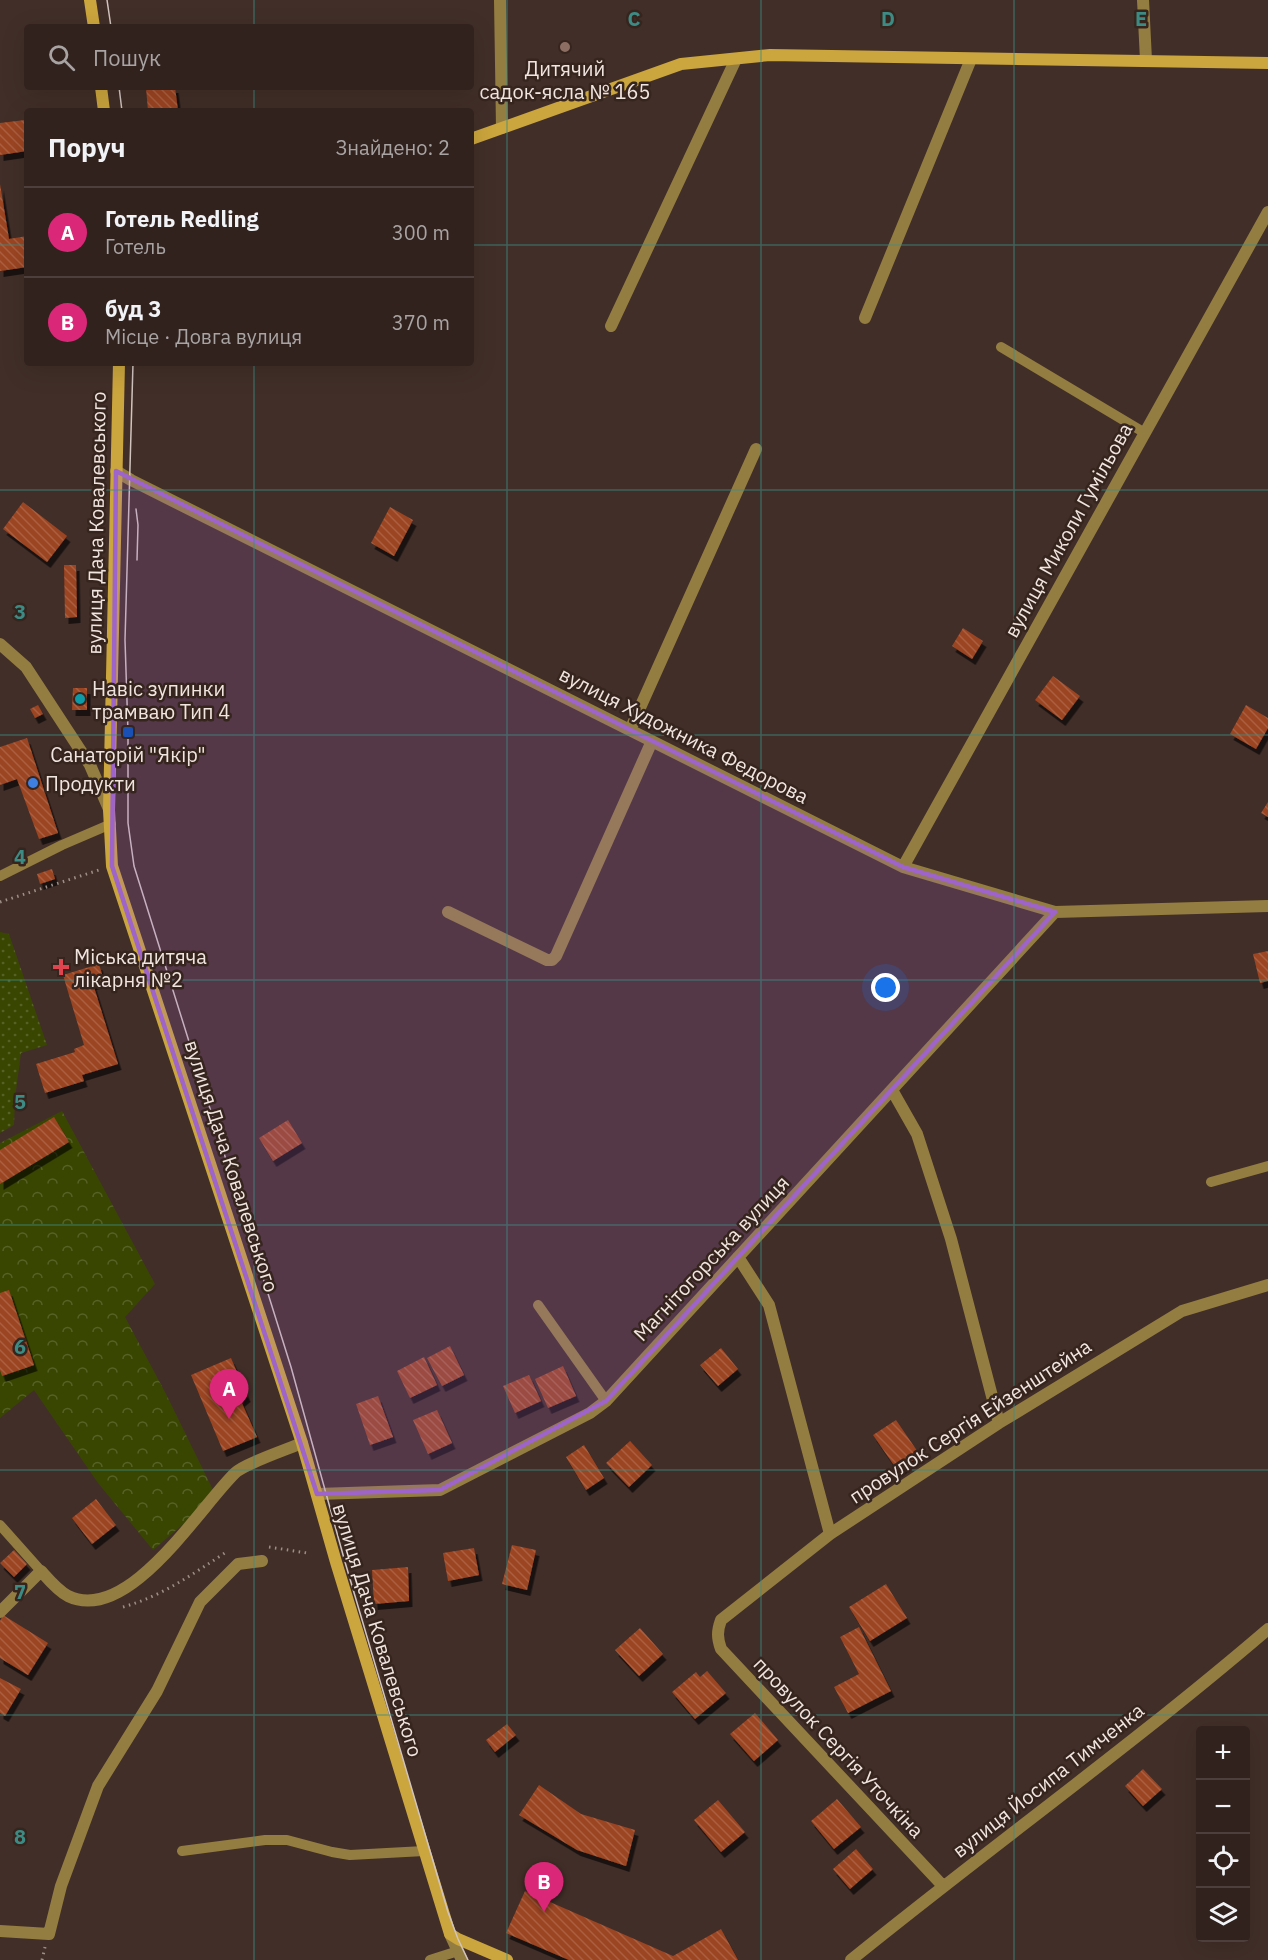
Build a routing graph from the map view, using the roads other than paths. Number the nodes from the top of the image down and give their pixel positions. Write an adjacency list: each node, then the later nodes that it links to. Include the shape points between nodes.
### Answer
1 (90, 0): 4 (street)
2 (500, 0): 11 (street)
3 (1143, 0): 7 (street)
4 (94, 24)
5 (736, 59): 6 (street, via 770,55); 11 (street, via 681,64); 15 (street)
6 (971, 59): 7 (street); 14 (street)
7 (1146, 60): 8 (street)
8 (1268, 63)
9 (101, 90): 10 (street)
10 (104, 108)
11 (502, 128): 12 (street)
12 (474, 138)
13 (1268, 212): 18 (street, вулиця Миколи Гумільова)
14 (865, 318)
15 (611, 326)
16 (1001, 347): 18 (lane)
17 (119, 366): 20 (street, вулиця Дача Ковалевського)
18 (1145, 433): 26 (street, вулиця Миколи Гумільова)
19 (756, 449): 22 (street)
20 (116, 471): 22 (street, вулиця Художника Федорова); 24 (street, вулиця Дача Ковалевського)
21 (0, 644): 24 (street, via 26,667 90,765)
22 (630, 730): 23 (street, вулиця Художника Федорова)
23 (652, 741): 26 (street, вулиця Художника Федорова); 29 (street, via 552,960)
24 (110, 810): 25 (street, вулиця Дача Ковалевського)
25 (111, 824): 27 (lane); 39 (street, вулиця Дача Ковалевського, via 112,866)
26 (903, 867): 30 (street, вулиця Художника Федорова)
27 (0, 876)
28 (1268, 906): 30 (street, вулиця Художника Федорова)
29 (448, 912)
30 (1055, 912): 31 (street, Магнітогорська вулиця)
31 (892, 1090): 34 (street, Магнітогорська вулиця); 38 (street, via 917,1134 951,1239)
32 (1268, 1166): 33 (lane)
33 (1210, 1182)
34 (738, 1257): 37 (street, Магнітогорська вулиця); 42 (street, via 770,1305)
35 (1268, 1285): 38 (street, провулок Сергія Ейзенштейна, via 1182,1311)
36 (538, 1305): 37 (lane)
37 (606, 1401): 40 (street, Магнітогорська вулиця, via 590,1413 440,1490)
38 (999, 1423): 42 (street, провулок Сергія Ейзенштейна)
39 (302, 1443): 40 (street, вулиця Дача Ковалевського); 44 (street, via 237,1471 156,1563 115,1595 101,1599 70,1597)
40 (317, 1494): 49 (street, вулиця Дача Ковалевського)
41 (0, 1525): 44 (lane)
42 (830, 1534): 47 (street, провулок Сергія Ейзенштейна, via 721,1620)
43 (262, 1561): 51 (street, via 238,1564 200,1602 157,1691 98,1786 49,1934)
44 (41, 1571): 45 (street)
45 (0, 1612)
46 (1268, 1629): 50 (street, вулиця Йосипа Тимченка, via 1198,1689)
47 (718, 1630): 50 (street, провулок Сергія Уточкіна, via 721,1649)
48 (182, 1851): 49 (lane, via 287,1840 350,1855)
49 (424, 1851): 52 (street, вулиця Дача Ковалевського)
50 (943, 1886): 56 (street, вулиця Йосипа Тимченка)
51 (0, 1931)
52 (450, 1934): 53 (street, вулиця Дача Ковалевського); 55 (street)
53 (460, 1956): 54 (lane)
54 (430, 1960)
55 (507, 1960)
56 (851, 1960)

